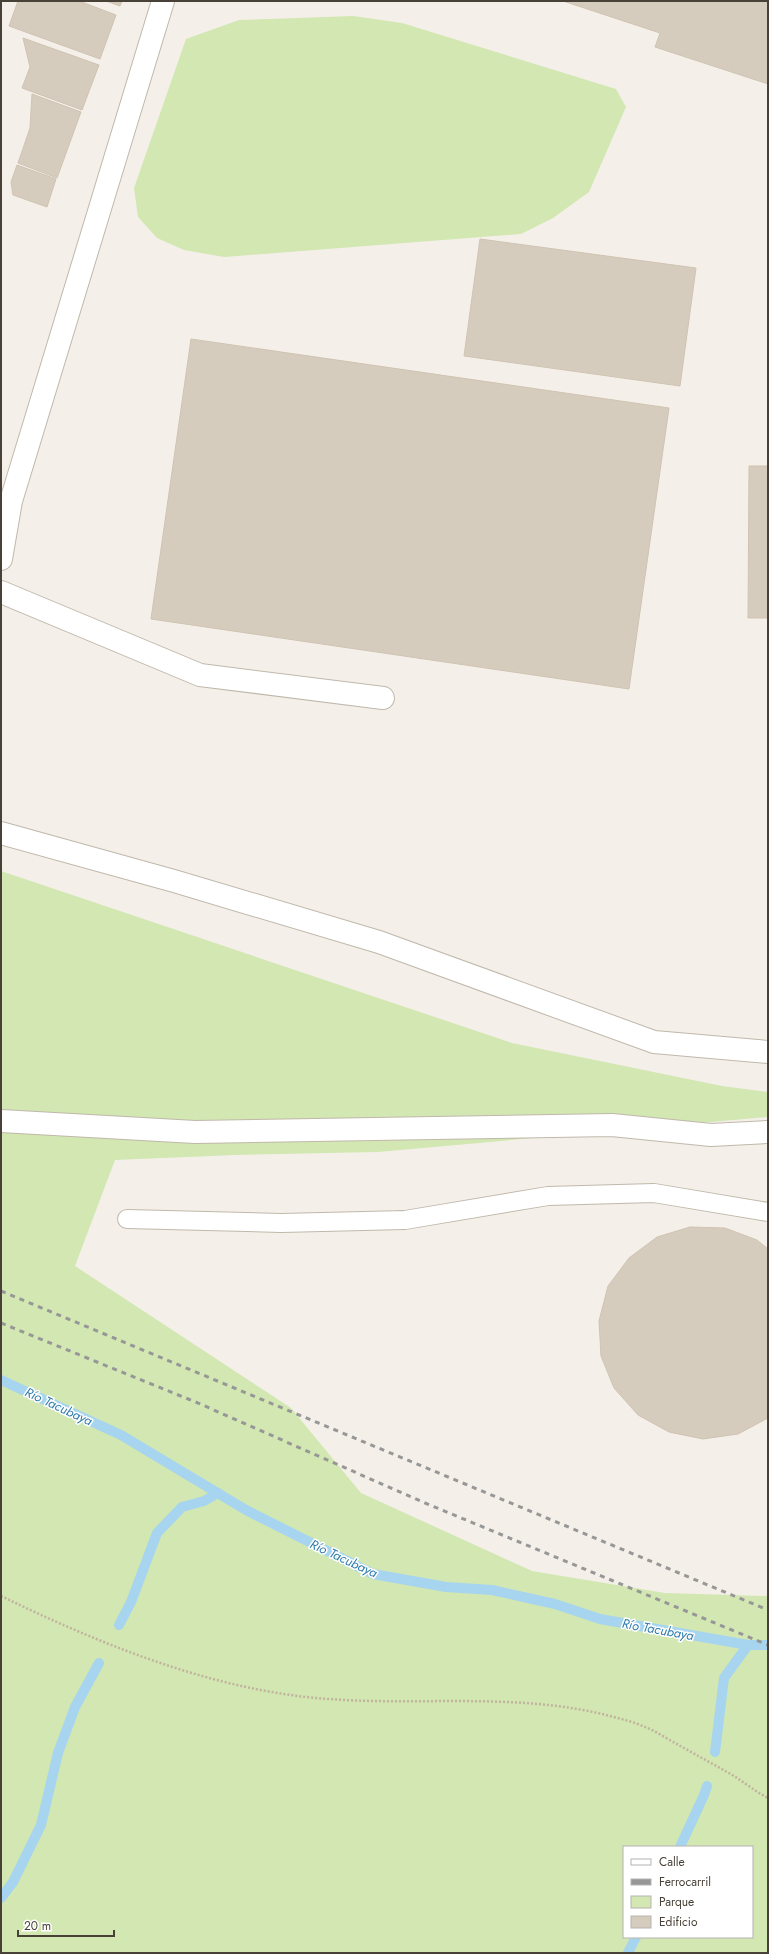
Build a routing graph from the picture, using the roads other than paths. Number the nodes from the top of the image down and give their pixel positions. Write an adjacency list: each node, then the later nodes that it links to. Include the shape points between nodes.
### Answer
1 (163, 1): 2 (street)
2 (6, 497): 3 (street)
3 (1, 559)
4 (1, 592): 5 (street, via 200,675)
5 (383, 698)
6 (1, 833): 7 (street, via 379,942 654,1042)
7 (768, 1052)
8 (1, 1121): 9 (street, via 195,1132 612,1125 711,1135)
9 (768, 1132)
10 (768, 1212): 11 (lane, via 654,1193 548,1196 405,1220 281,1223)
11 (127, 1219)

